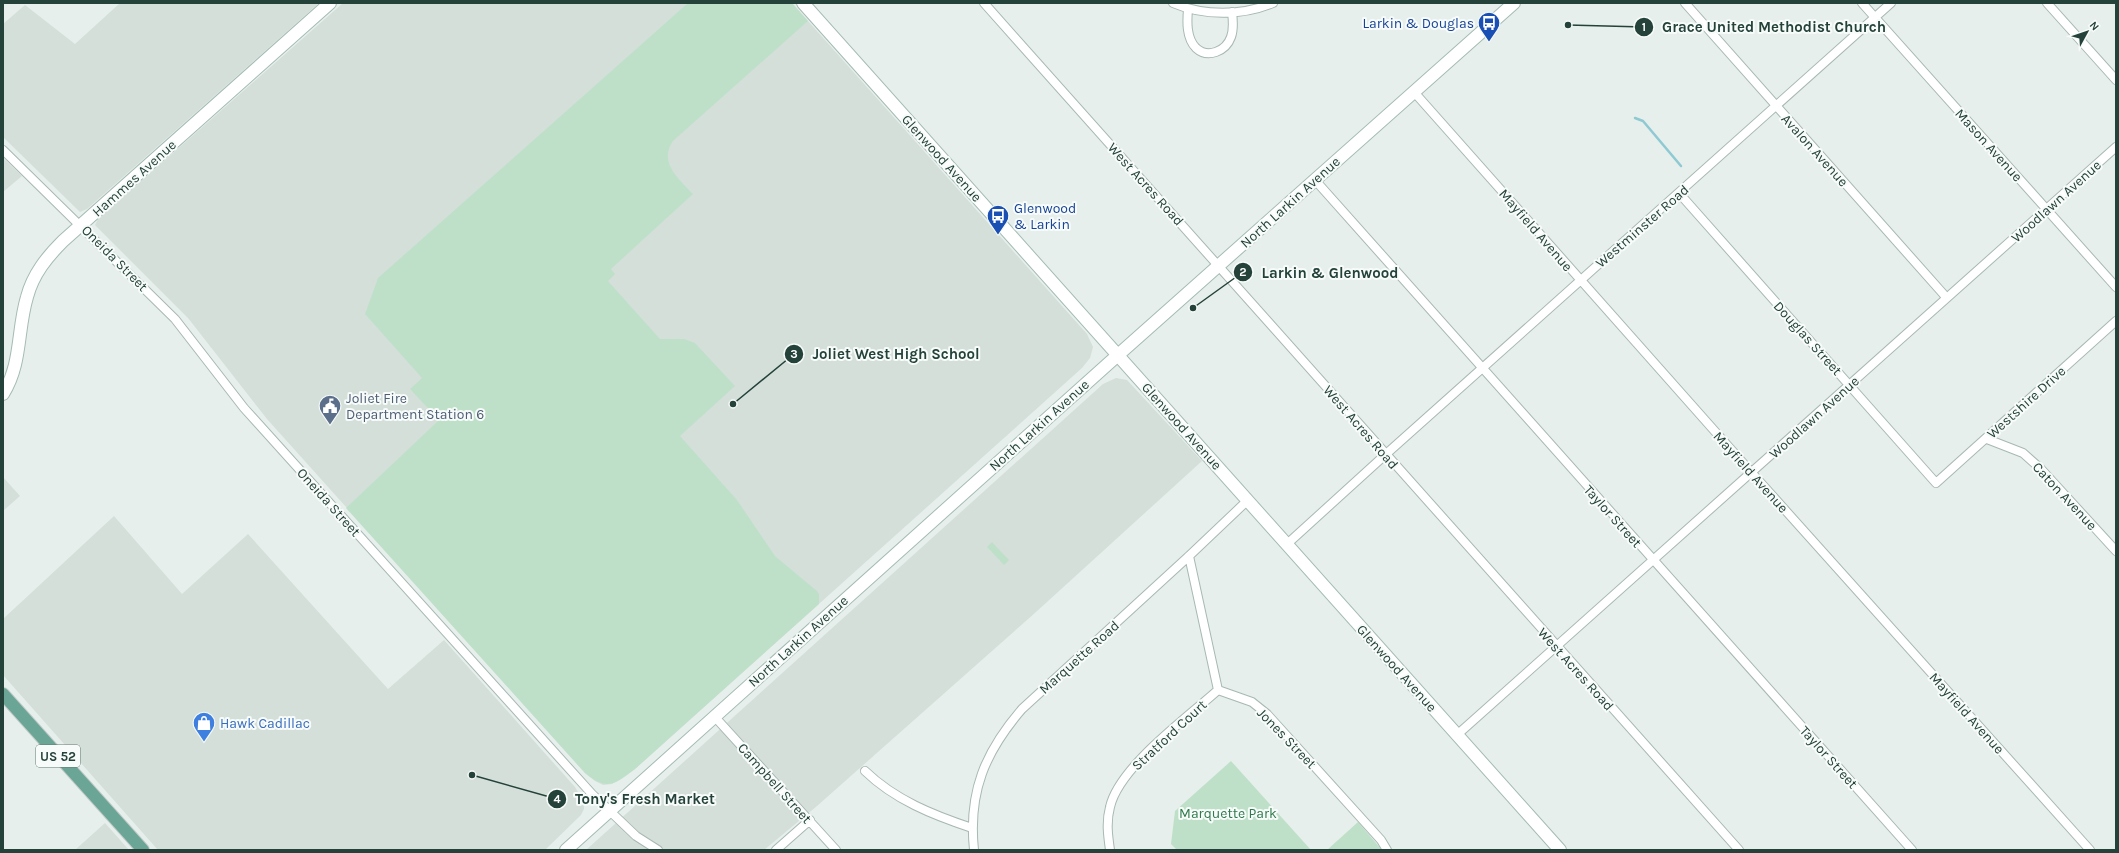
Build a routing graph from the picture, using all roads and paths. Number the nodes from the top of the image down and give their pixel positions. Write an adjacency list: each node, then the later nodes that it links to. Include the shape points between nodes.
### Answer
1 (330, 3): 22 (street, Hammes Avenue)
2 (803, 3): 28 (street, Glenwood Avenue)
3 (984, 3): 23 (street, West Acres Road)
4 (1173, 3): 11 (street)
5 (1272, 3): 12 (street)
6 (1513, 3): 15 (street, North Larkin Avenue)
7 (1685, 3): 16 (street, Avalon Avenue)
8 (1862, 3): 13 (street, Mason Avenue)
9 (1891, 3): 13 (street, Westminster Road)
10 (2047, 3): 14 (street)
11 (1188, 9): 12 (street); 12 (street, via 1190,38 1196,48 1216,53 1224,48 1231,38)
12 (1232, 12)
13 (1875, 18): 16 (street, Westminster Road); 21 (street, Mason Avenue)
14 (2116, 80)
15 (1414, 92): 19 (street, North Larkin Avenue); 24 (street, Mayfield Avenue)
16 (1776, 106): 20 (street, Westminster Road); 26 (street, Avalon Avenue)
17 (2116, 147): 21 (street, Woodlawn Avenue)
18 (3, 150): 22 (street, Oneida Street)
19 (1315, 180): 23 (street, North Larkin Avenue); 29 (street, Taylor Street)
20 (1679, 193): 24 (street, Westminster Road); 30 (street, Douglas Street)
21 (2047, 209): 25 (street, Mason Avenue); 26 (street, Woodlawn Avenue)
22 (81, 225): 31 (street, Hammes Avenue, via 47,258 31,285 24,308 16,364); 47 (street, Oneida Street, via 175,318 244,408)
23 (1220, 266): 28 (street, North Larkin Avenue); 33 (street, West Acres Road)
24 (1580, 280): 29 (street, Westminster Road); 34 (street, Mayfield Avenue)
25 (2116, 287)
26 (1946, 297): 30 (street, Woodlawn Avenue)
27 (2116, 320): 32 (street, Westshire Drive)
28 (1118, 355): 36 (street, Glenwood Avenue); 44 (street, North Larkin Avenue)
29 (1483, 369): 33 (street, Westminster Road); 40 (street, Taylor Street)
30 (1850, 385): 34 (street, Woodlawn Avenue); 35 (street, Douglas Street)
31 (3, 394)
32 (1987, 439): 35 (street, Westshire Drive); 38 (street, Caton Avenue, via 2023,453 2041,469)
33 (1385, 454): 37 (street, Westminster Road); 41 (street, West Acres Road)
34 (1751, 472): 40 (street, Woodlawn Avenue); 61 (street, Mayfield Avenue)
35 (1936, 483)
36 (1248, 500): 37 (street, Glenwood Avenue); 39 (street, Marquette Road)
37 (1286, 545): 45 (street, Glenwood Avenue)
38 (2116, 551)
39 (1189, 556): 42 (street); 49 (street, Marquette Road, via 1022,709 1003,731 978,782)
40 (1653, 561): 41 (street, Woodlawn Avenue); 60 (street, Taylor Street)
41 (1556, 646): 45 (street, Woodlawn Avenue); 59 (street, West Acres Road)
42 (1218, 690): 56 (street, Stratford Court, via 1135,763 1119,786 1110,807 1107,829); 57 (street, Jones Street, via 1252,702 1267,714 1381,840)
43 (3, 694): 50 (main road, US 52)
44 (714, 716): 47 (street, North Larkin Avenue); 48 (street, Campbell Street)
45 (1458, 734): 58 (street, Glenwood Avenue)
46 (865, 771): 49 (street, via 898,798)
47 (609, 811): 51 (street, North Larkin Avenue); 52 (street, Oneida Street, via 636,836)
48 (810, 820): 53 (street); 54 (street, Campbell Street)
49 (972, 828): 55 (street, Marquette Road)
50 (143, 850)
51 (566, 850)
52 (658, 850)
53 (776, 850)
54 (836, 850)
55 (974, 850)
56 (1110, 850)
57 (1387, 850)
58 (1560, 850)
59 (1739, 850)
60 (1912, 850)
61 (2090, 850)

